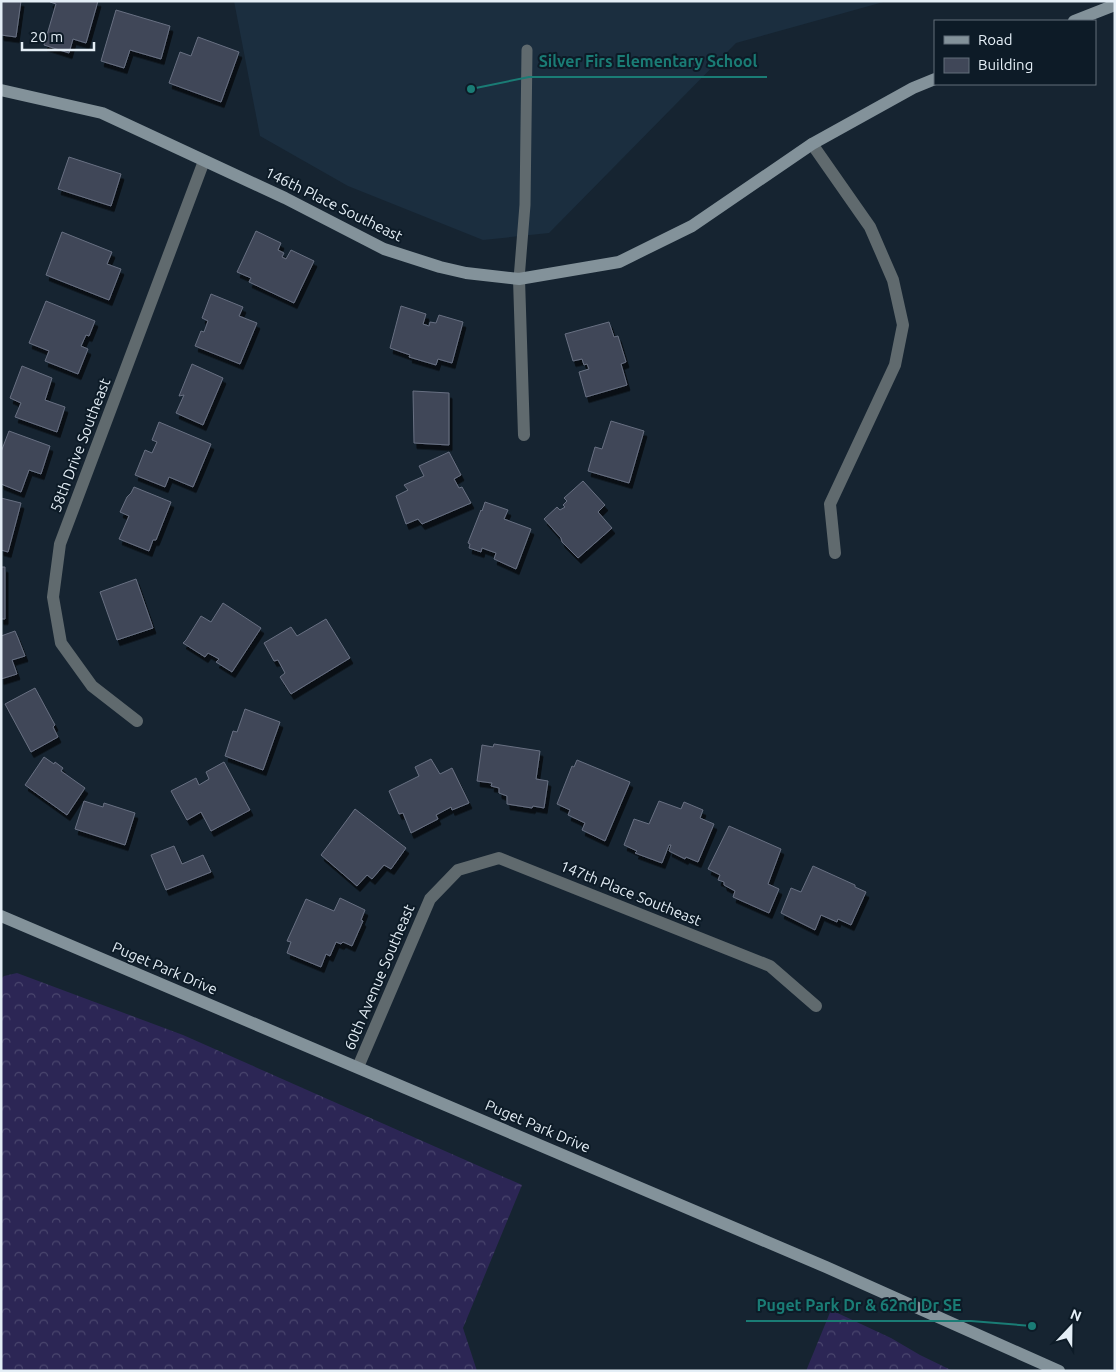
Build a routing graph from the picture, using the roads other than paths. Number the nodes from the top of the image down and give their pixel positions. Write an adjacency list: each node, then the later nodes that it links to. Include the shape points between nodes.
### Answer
1 (1115, 5): 2 (street)
2 (1077, 20)
3 (528, 50): 8 (lane, via 525,204)
4 (934, 79): 6 (street, 146th Place Southeast, via 912,88)
5 (1, 90): 7 (street, 146th Place Southeast, via 102,113)
6 (812, 144): 8 (street, 146th Place Southeast, via 692,226 619,262); 10 (street, via 870,227 894,280 902,325 895,365 830,504)
7 (204, 161): 8 (street, 146th Place Southeast, via 384,249 466,273); 11 (street, 58th Drive Southeast, via 60,544 53,597 62,643 92,686)
8 (518, 279): 9 (street)
9 (524, 435)
10 (835, 553)
11 (137, 721)
12 (430, 898): 14 (street, 147th Place Southeast, via 458,870 499,858 770,966); 15 (street, 60th Avenue Southeast)
13 (1, 916): 15 (street, Puget Park Drive)
14 (816, 1006)
15 (358, 1068): 16 (street, Puget Park Drive, via 826,1267)
16 (1059, 1371)

